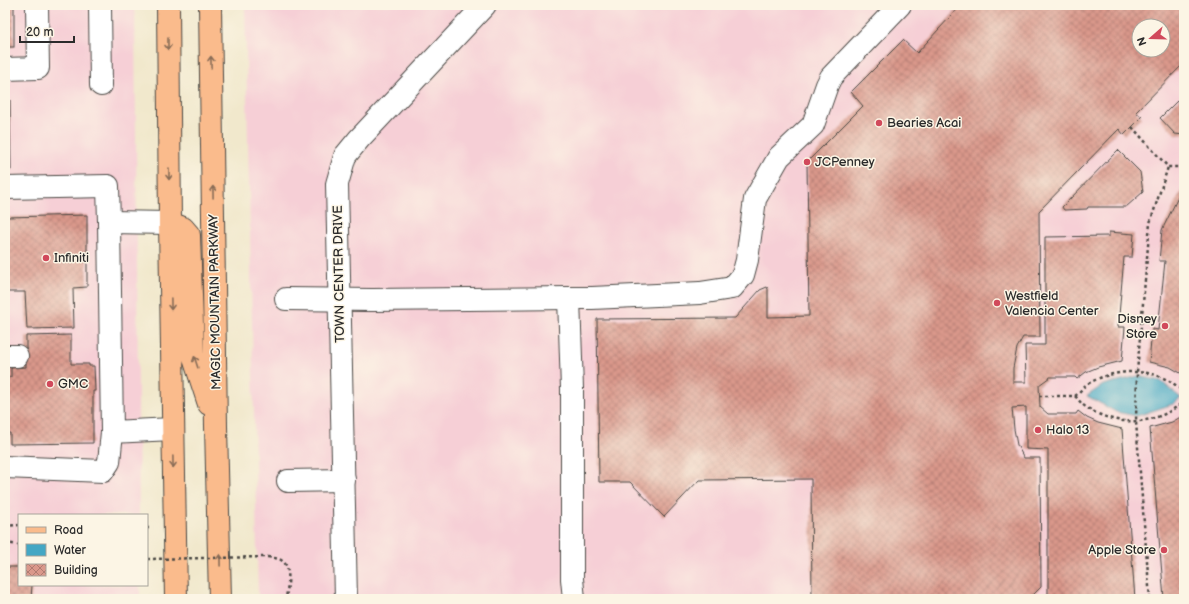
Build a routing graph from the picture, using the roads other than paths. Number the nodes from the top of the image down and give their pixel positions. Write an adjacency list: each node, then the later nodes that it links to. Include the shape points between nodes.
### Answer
1 (37, 5): 7 (lane, via 38,68)
2 (100, 5): 8 (lane)
3 (168, 5): 11 (main road, one-way to 11)
4 (210, 5): 15 (main road, MAGIC MOUNTAIN PARKWAY, one-way to 4)
5 (485, 5): 14 (lane, TOWN CENTER DRIVE, via 358,139 345,156 337,184)
6 (900, 5): 12 (lane, via 831,77 813,125 779,157 755,199 747,260 743,275 732,288 705,292)
7 (5, 69)
8 (101, 85)
9 (5, 188): 10 (lane, via 108,186)
10 (109, 222): 11 (lane); 17 (lane)
11 (170, 223): 15 (main road, one-way to 11, via 193,355 188,235 183,228); 16 (main road, one-way to 16)
12 (569, 298): 14 (lane); 24 (lane)
13 (286, 299): 14 (lane)
14 (340, 299): 20 (lane, TOWN CENTER DRIVE)
15 (216, 426): 22 (main road, MAGIC MOUNTAIN PARKWAY, one-way to 15)
16 (172, 429): 17 (lane); 21 (main road, one-way to 21)
17 (112, 432): 18 (lane, via 109,462 103,471)
18 (5, 467)
19 (288, 480): 20 (lane)
20 (344, 480): 23 (lane, TOWN CENTER DRIVE)
21 (176, 599)
22 (220, 599)
23 (346, 599)
24 (574, 599)

